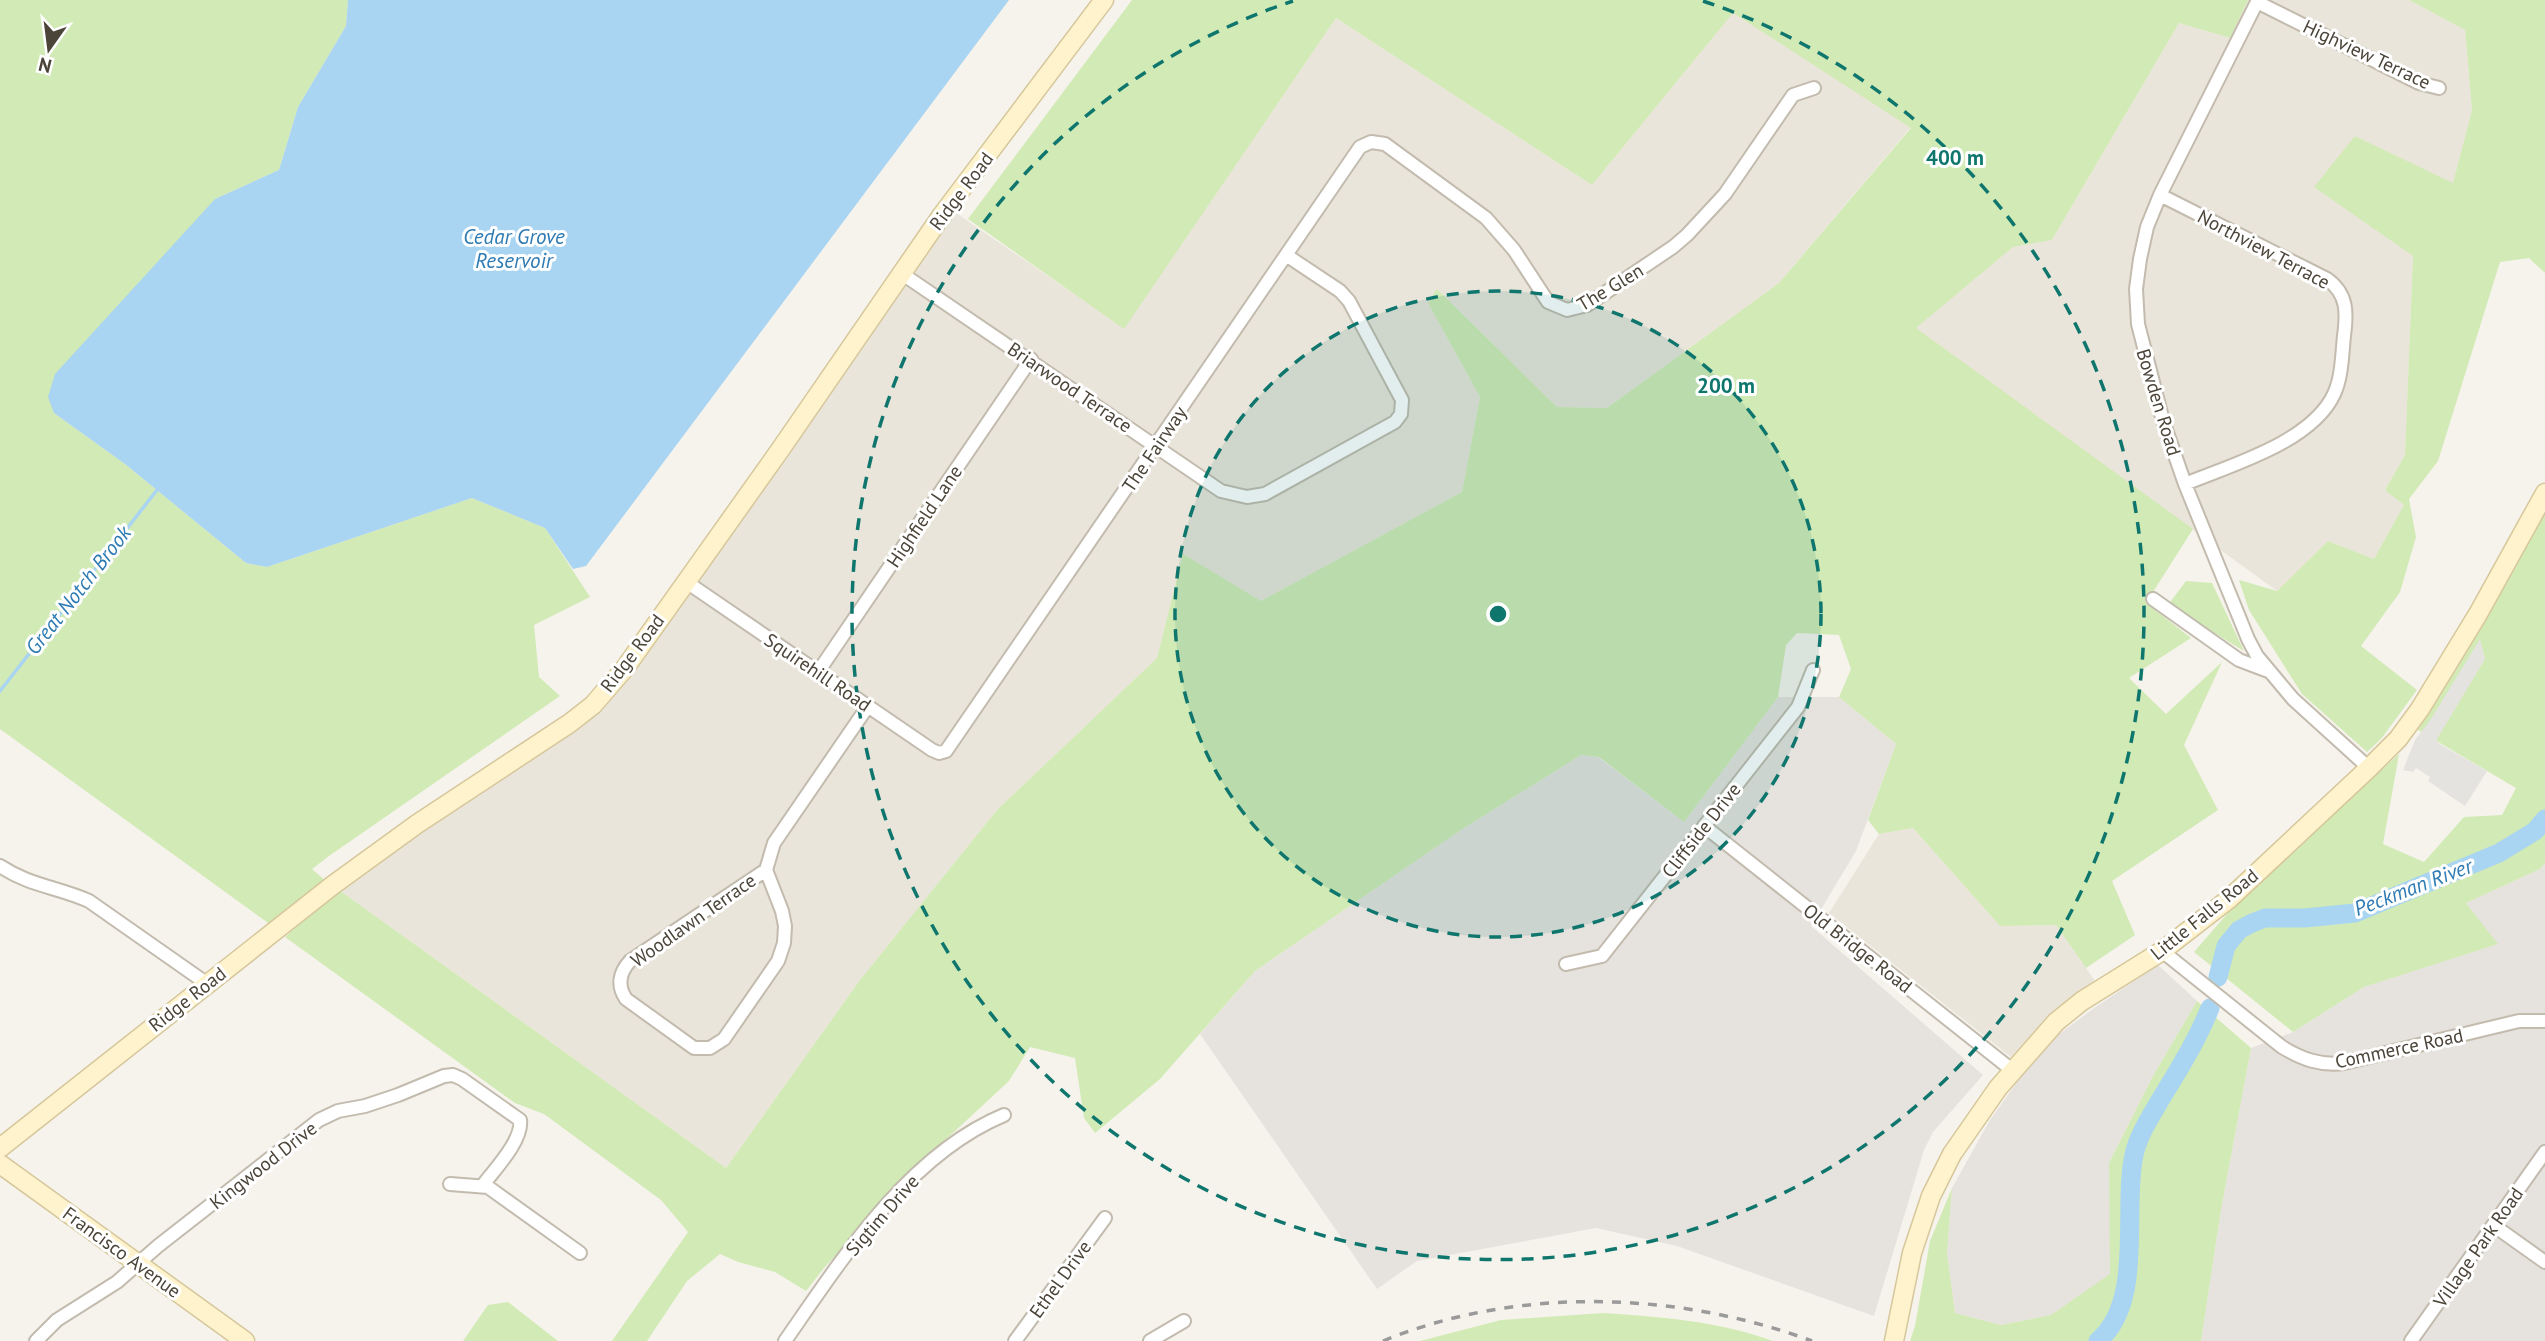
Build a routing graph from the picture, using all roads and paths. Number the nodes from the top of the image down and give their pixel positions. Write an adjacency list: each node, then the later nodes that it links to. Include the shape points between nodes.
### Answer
1 (1104, 0): 8 (main road, Ridge Road)
2 (2257, 1): 4 (street, Highview Terrace, via 2420,83); 6 (street, Bowden Road)
3 (1814, 88): 5 (street, The Glen, via 1793,95 1725,194 1687,235 1574,310 1548,302 1505,239 1463,200 1381,142 1365,144)
4 (2439, 88)
5 (1357, 152): 7 (street, The Fairway)
6 (2160, 195): 11 (street, Bowden Road, via 2140,259 2138,324); 11 (street, Northview Terrace, via 2327,279 2342,295 2347,309 2339,378 2325,408 2280,444)
7 (1286, 255): 10 (street, The Fairway); 10 (street, Briarwood Terrace, via 1340,291 1354,308 1402,400 1401,414 1390,425 1273,490 1247,497 1222,491)
8 (901, 273): 9 (street, Briarwood Terrace); 13 (main road, Ridge Road)
9 (1031, 359): 10 (street, Briarwood Terrace); 17 (street, Highfield Lane)
10 (1156, 446): 19 (street, The Fairway)
11 (2185, 484): 16 (street, Bowden Road, via 2248,639)
12 (2545, 493): 20 (main road, Little Falls Road, via 2420,709)
13 (685, 582): 17 (street, Squirehill Road); 26 (main road, Ridge Road, via 593,705 417,824)
14 (2152, 600): 16 (street, via 2238,660)
15 (1814, 670): 21 (street, Cliffside Drive, via 1798,707)
16 (2268, 671): 20 (street, Bowden Road, via 2292,699)
17 (818, 672): 18 (street, Squirehill Road)
18 (868, 706): 19 (street, Squirehill Road, via 935,752); 23 (street, Woodlawn Terrace, via 774,843)
19 (951, 747)
20 (2369, 768): 24 (main road, Little Falls Road, via 2229,899)
21 (1703, 826): 25 (street, Cliffside Drive, via 1602,956); 28 (street, Old Bridge Road)
22 (0, 866): 26 (street, via 29,883 89,901)
23 (766, 870): 23 (street, Woodlawn Terrace, via 623,970 620,988 626,999 694,1048 710,1048 724,1039 782,953 784,919)
24 (2162, 951): 27 (street, Commerce Road, via 2297,1056 2326,1064 2519,1021); 28 (main road, Little Falls Road, via 2056,1022)
25 (1566, 964)
26 (206, 983): 30 (main road, Ridge Road)
27 (2545, 1021)
28 (2012, 1070): 46 (main road, Little Falls Road, via 1952,1154 1931,1196 1912,1253)
29 (1004, 1115): 43 (street, Sigtim Drive, via 978,1126 901,1191 858,1240)
30 (0, 1148)
31 (2545, 1152): 36 (street, Village Park Road)
32 (0, 1164): 39 (main road, Francisco Avenue)
33 (450, 1184): 34 (street)
34 (483, 1185): 37 (street); 39 (street, Kingwood Drive, via 515,1142 520,1120 471,1084 453,1075 444,1076 365,1107 327,1115)
35 (1105, 1217): 44 (street, Ethel Drive)
36 (2493, 1225): 38 (street); 47 (street, Village Park Road)
37 (580, 1253)
38 (2545, 1262)
39 (138, 1264): 41 (street, Kingwood Drive, via 57,1320); 42 (main road, Francisco Avenue)
40 (1184, 1321): 45 (street)
41 (36, 1341)
42 (245, 1341)
43 (785, 1341)
44 (1015, 1341)
45 (1150, 1341)
46 (1894, 1341)
47 (2411, 1341)

